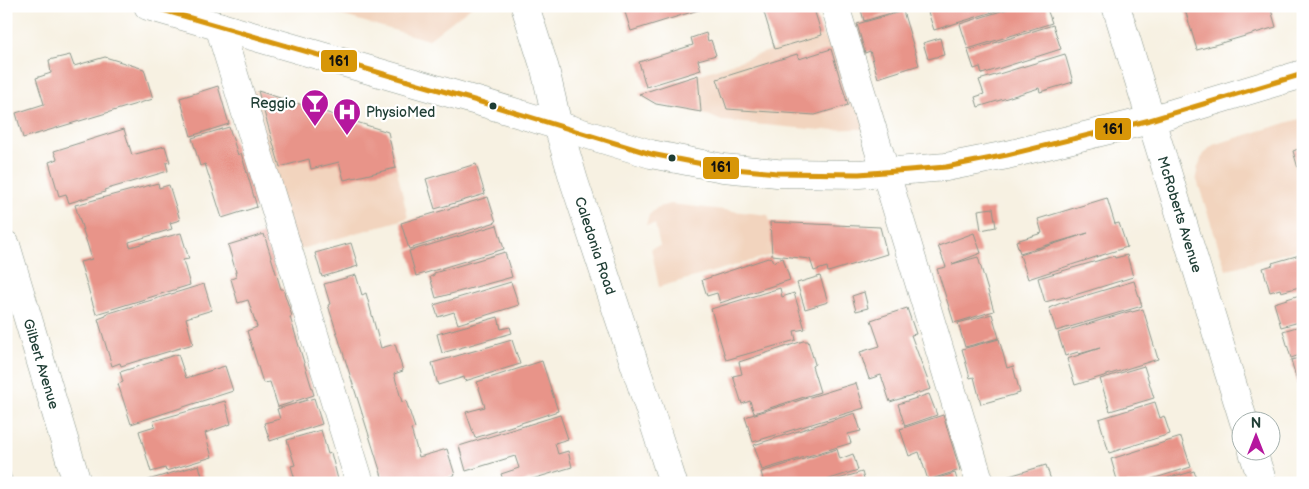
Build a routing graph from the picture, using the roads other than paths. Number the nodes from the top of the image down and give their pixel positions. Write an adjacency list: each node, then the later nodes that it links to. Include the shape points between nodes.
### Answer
1 (148, 6): 5 (street)
2 (525, 6): 8 (street, Caledonia Road, via 545,68)
3 (835, 6): 9 (street)
4 (1116, 6): 7 (street, McRoberts Avenue)
5 (219, 26): 8 (street); 14 (street)
6 (1303, 74): 7 (street)
7 (1150, 120): 9 (street, via 1008,155 946,167); 11 (street, McRoberts Avenue)
8 (558, 126): 9 (street, via 651,154 723,168 813,174); 15 (street, Caledonia Road)
9 (887, 173): 16 (street)
10 (6, 245): 13 (street, Gilbert Avenue)
11 (1241, 412)
12 (1256, 462): 17 (street)
13 (77, 483)
14 (360, 483)
15 (673, 483)
16 (980, 483)
17 (1263, 483)

